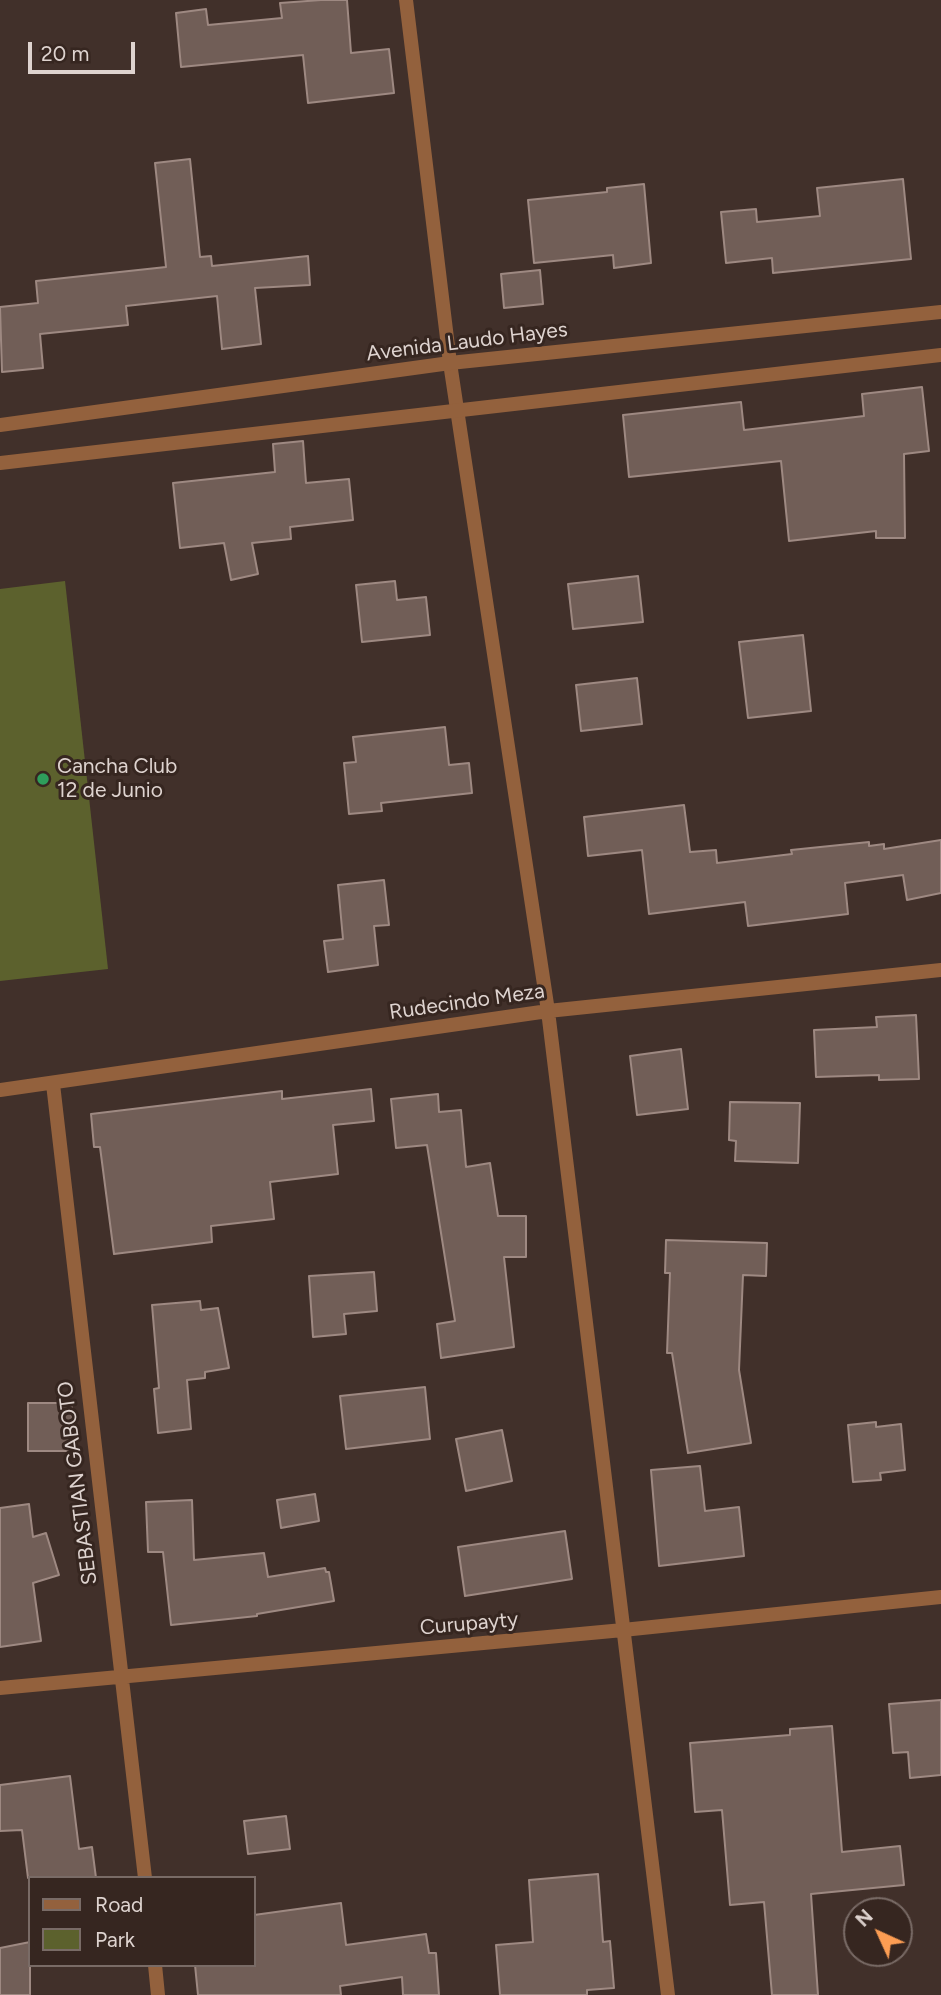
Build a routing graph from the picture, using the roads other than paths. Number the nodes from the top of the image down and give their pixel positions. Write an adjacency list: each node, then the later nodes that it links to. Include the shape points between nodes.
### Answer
1 (406, 0): 4 (street)
2 (941, 312): 4 (street, Avenida Laudo Hayes)
3 (941, 355): 5 (street)
4 (450, 363): 5 (street); 6 (street, Avenida Laudo Hayes)
5 (458, 409): 7 (street); 9 (street)
6 (0, 425)
7 (0, 463)
8 (941, 970): 9 (street, Rudecindo Meza)
9 (548, 1011): 10 (street, Rudecindo Meza); 13 (street)
10 (53, 1084): 11 (street, Rudecindo Meza); 14 (street, SEBASTIAN GABOTO)
11 (0, 1090)
12 (941, 1597): 13 (street, Curupayty)
13 (623, 1630): 14 (street, Curupayty); 19 (street)
14 (121, 1678): 15 (street, Curupayty); 16 (street, SEBASTIAN GABOTO)
15 (0, 1688)
16 (145, 1876)
17 (155, 1967): 18 (street)
18 (158, 1995)
19 (668, 1995)

